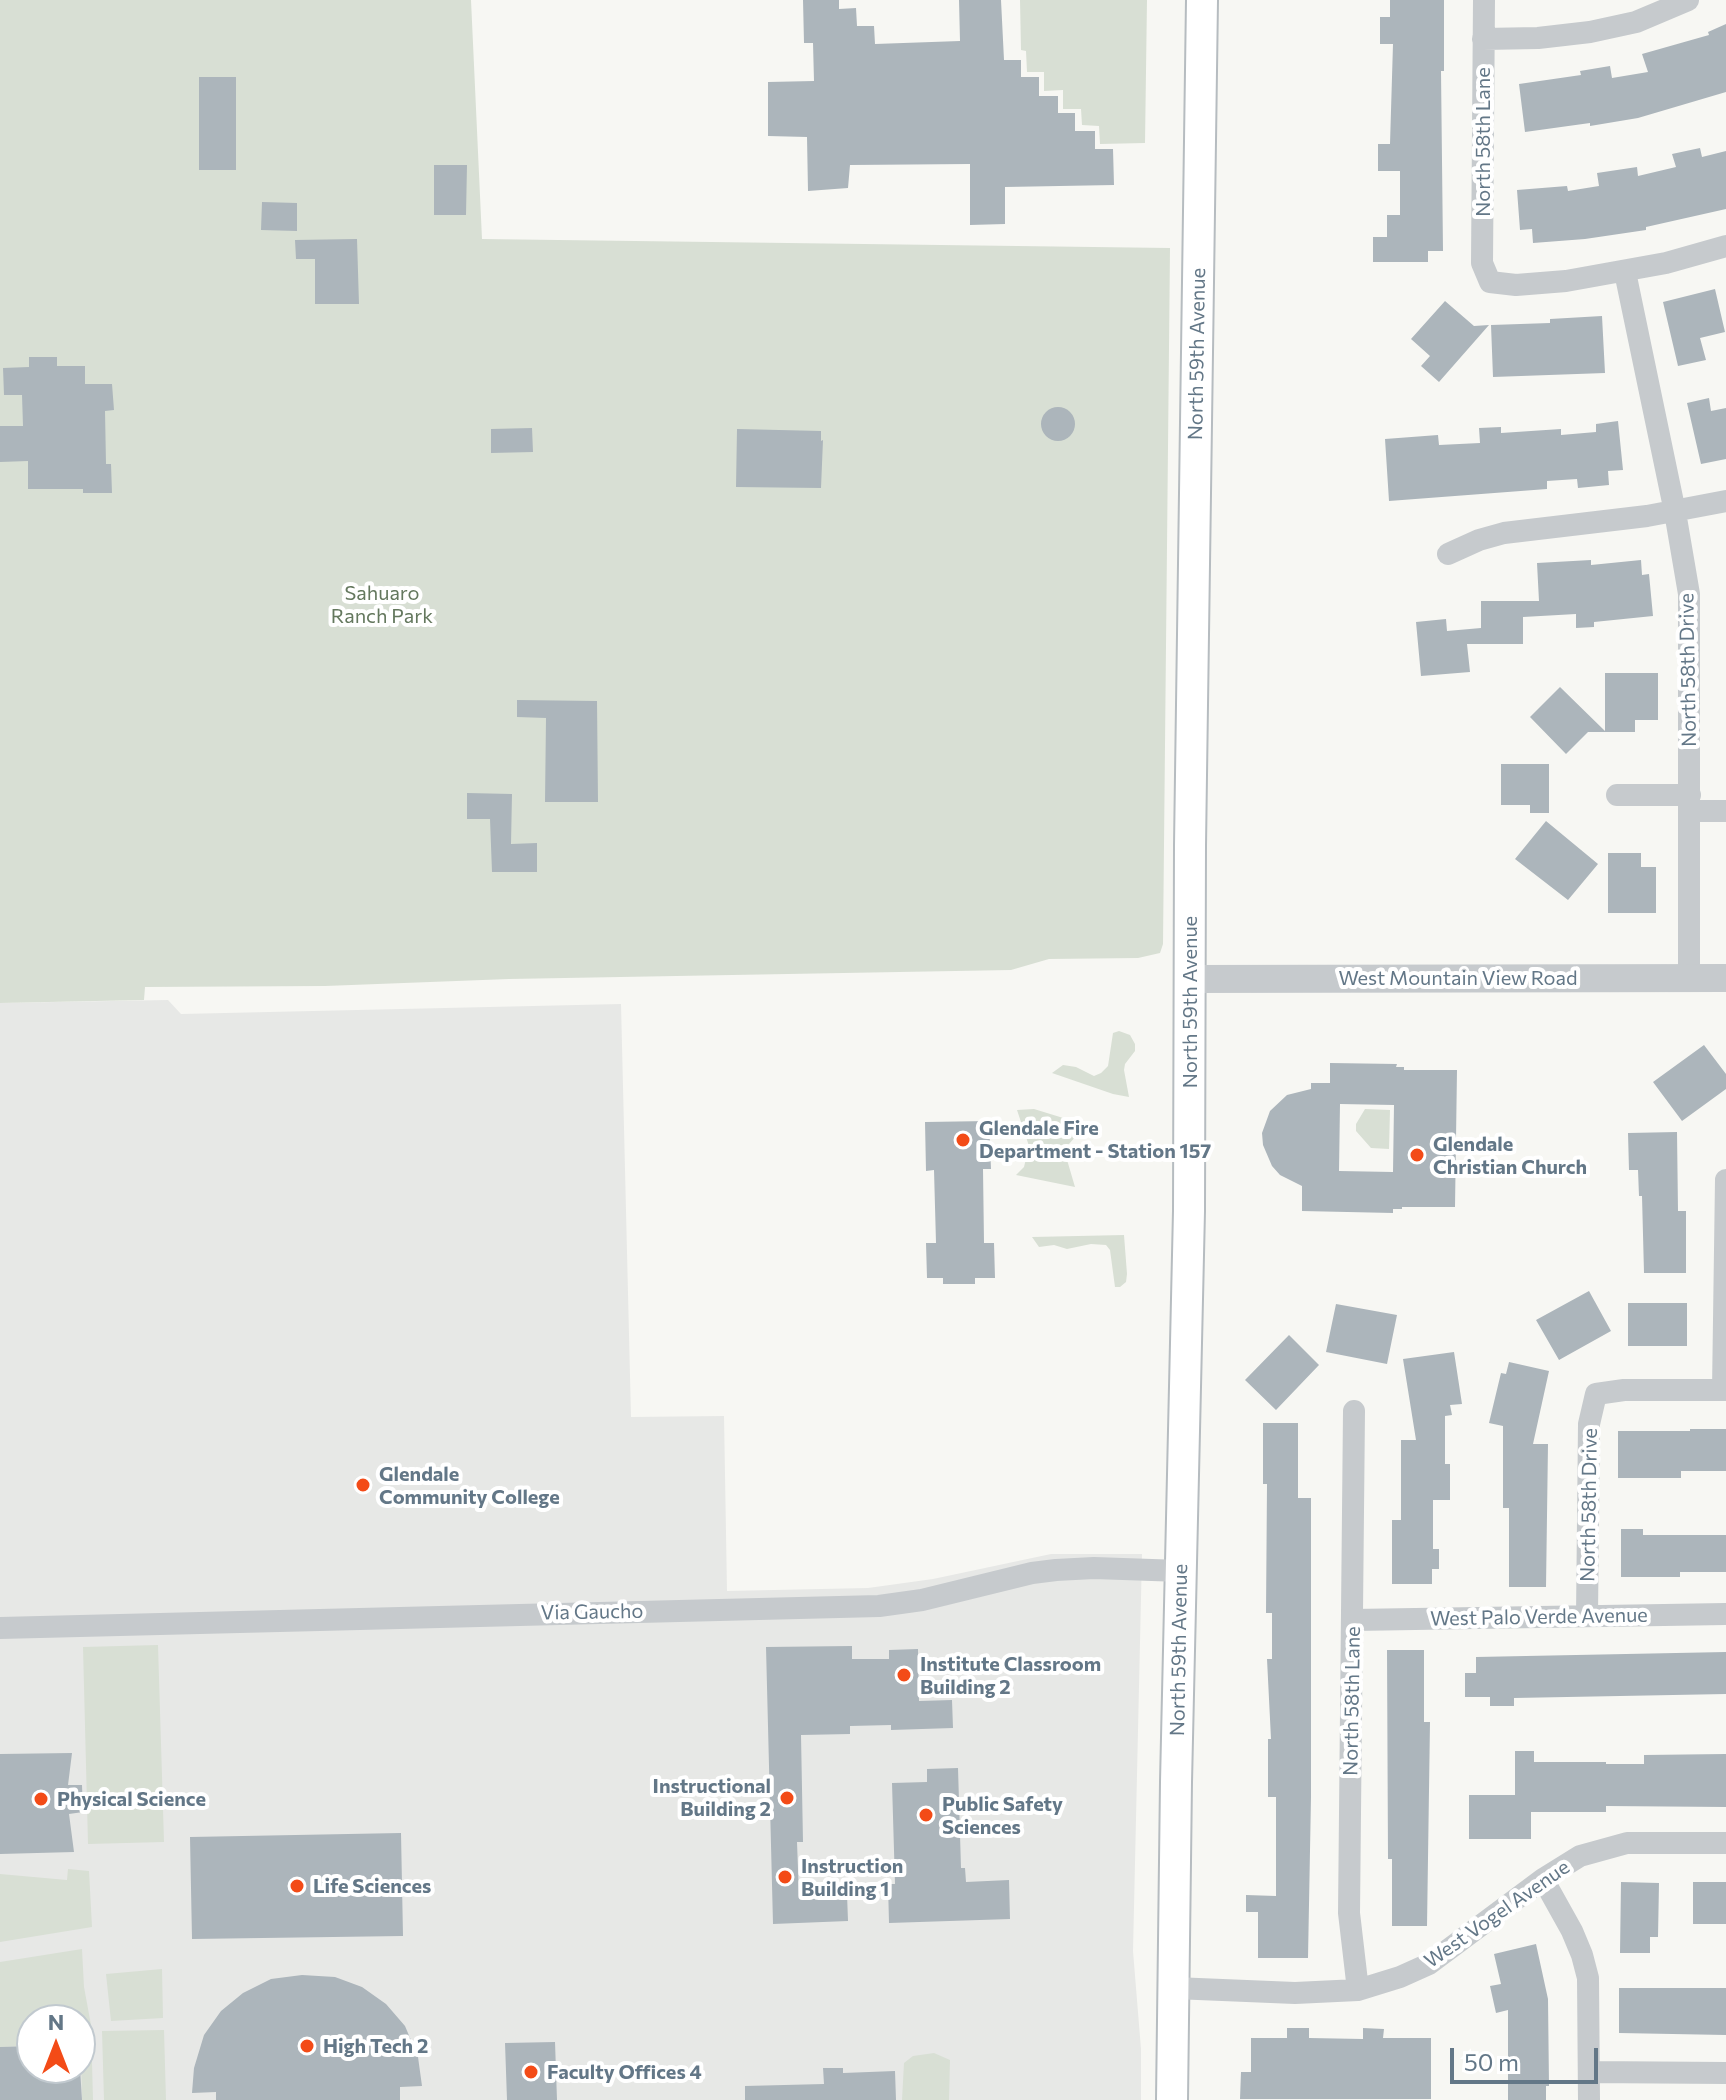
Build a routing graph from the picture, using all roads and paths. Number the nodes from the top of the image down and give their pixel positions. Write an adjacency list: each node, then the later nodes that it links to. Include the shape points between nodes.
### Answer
1 (1202, 0): 15 (main road, North 59th Avenue)
2 (1484, 0): 4 (street, North 58th Lane)
3 (1688, 0): 4 (street, via 1636,22 1590,32)
4 (1483, 39): 6 (street, North 58th Lane, via 1482,263 1490,282 1516,285)
5 (1726, 246): 6 (street)
6 (1625, 272): 8 (street, North 58th Drive)
7 (1726, 501): 8 (street)
8 (1675, 512): 9 (street, via 1504,533); 11 (street, North 58th Drive, via 1689,594)
9 (1448, 554)
10 (1617, 795): 11 (street)
11 (1690, 803): 12 (street); 13 (street, North 58th Drive)
12 (1726, 811)
13 (1689, 978): 14 (street, West Mountain View Road); 15 (street, West Mountain View Road)
14 (1726, 978)
15 (1190, 979): 19 (main road, North 59th Avenue)
16 (1726, 1180): 17 (street)
17 (1724, 1390): 21 (street, North 58th Drive, via 1596,1394 1589,1424)
18 (1354, 1411): 22 (street, North 58th Lane)
19 (1181, 1571): 23 (street, Via Gaucho, via 1056,1570 879,1606); 26 (main road, North 59th Avenue)
20 (1726, 1614): 21 (street, West Palo Verde Avenue)
21 (1587, 1616): 22 (street, West Palo Verde Avenue)
22 (1353, 1620): 27 (street, North 58th Lane, via 1349,1913)
23 (0, 1628)
24 (1726, 1843): 25 (street, West Vogel Avenue, via 1627,1843 1580,1856)
25 (1543, 1879): 27 (street, West Vogel Avenue, via 1429,1964); 28 (street, via 1572,1931 1588,1978)
26 (1174, 1988): 27 (street, West Vogel Avenue); 30 (main road, North 59th Avenue)
27 (1358, 1990)
28 (1589, 2072): 29 (street); 31 (street)
29 (1726, 2073)
30 (1172, 2100)
31 (1589, 2100)

